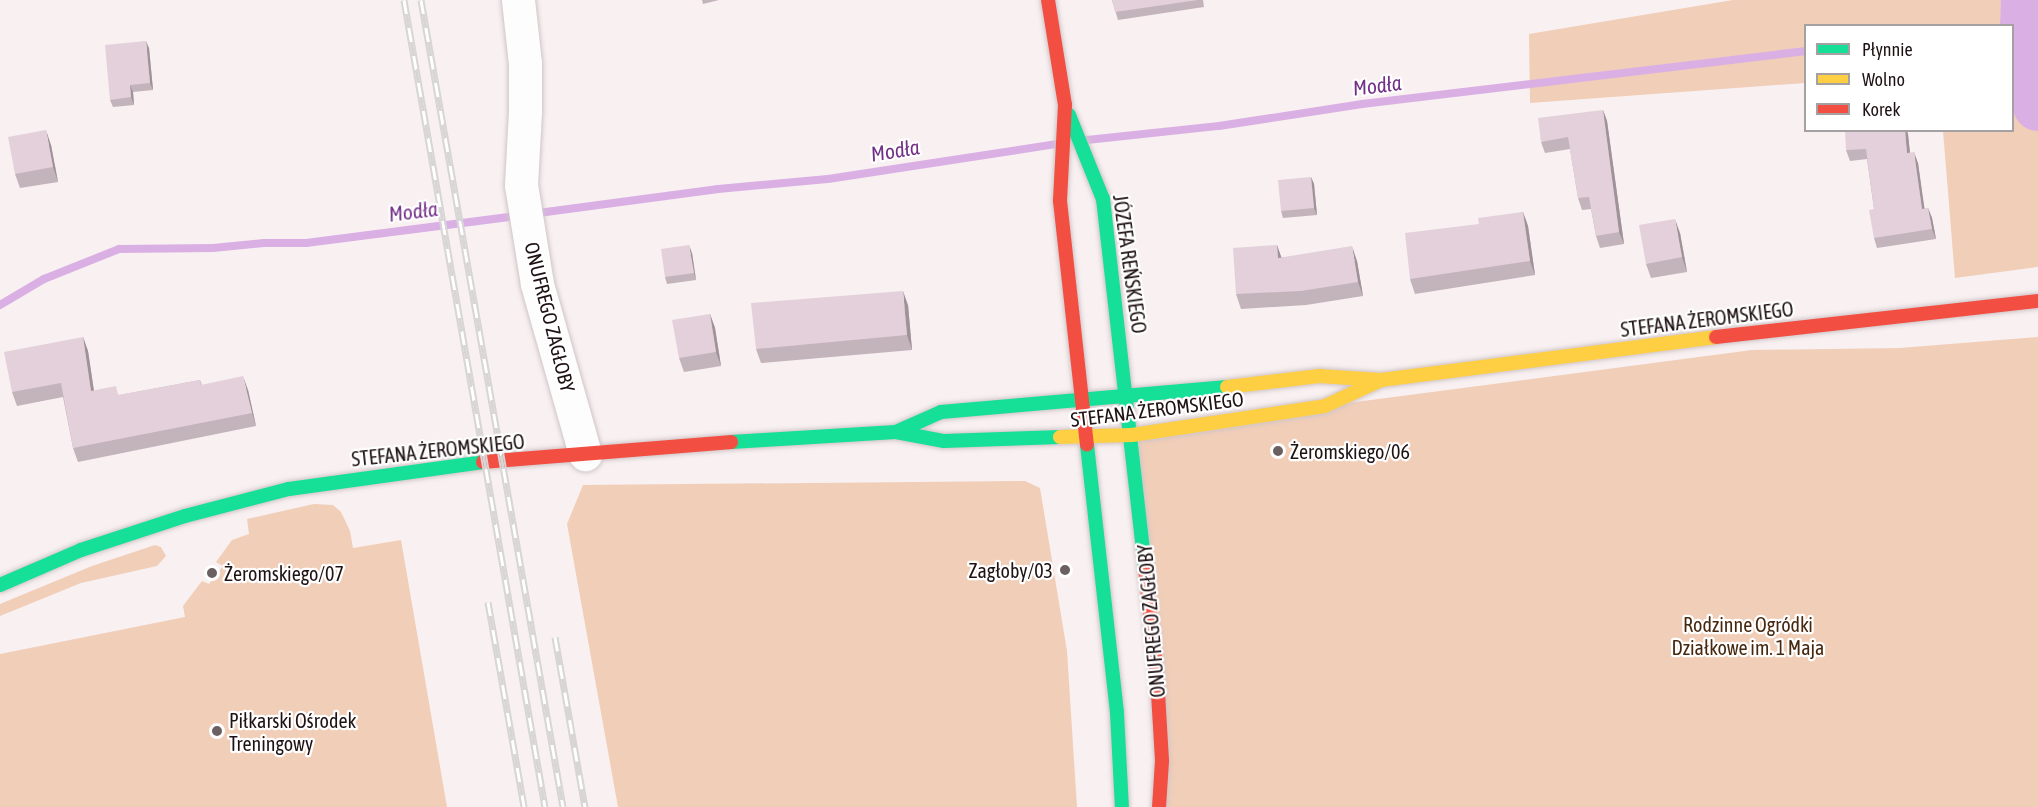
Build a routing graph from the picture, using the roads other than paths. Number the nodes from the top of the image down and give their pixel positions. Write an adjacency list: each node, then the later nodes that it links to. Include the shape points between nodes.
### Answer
1 (518, 0): 11 (street, ONUFREGO ZAGŁOBY, via 525,63 521,185 537,284)
2 (1048, 0): 3 (street, JÓZEFA REŃSKIEGO)
3 (1065, 105): 6 (street, JÓZEFA REŃSKIEGO, via 1103,199); 7 (street, JÓZEFA REŃSKIEGO, via 1060,201)
4 (2038, 302): 5 (street, STEFANA ŻEROMSKIEGO, via 1768,330)
5 (1381, 380): 6 (street, STEFANA ŻEROMSKIEGO, via 1319,376); 9 (street, STEFANA ŻEROMSKIEGO, via 1324,406)
6 (1128, 396): 7 (street, STEFANA ŻEROMSKIEGO); 9 (street, JÓZEFA REŃSKIEGO)
7 (1083, 399): 8 (street, STEFANA ŻEROMSKIEGO, via 940,412); 10 (street, JÓZEFA REŃSKIEGO)
8 (896, 432): 10 (street, STEFANA ŻEROMSKIEGO, via 944,441); 11 (street, STEFANA ŻEROMSKIEGO)
9 (1132, 435): 10 (street, STEFANA ŻEROMSKIEGO); 14 (street, ONUFREGO ZAGŁOBY, via 1157,676 1162,761)
10 (1088, 439): 13 (street, via 1117,713)
11 (585, 454): 12 (street, STEFANA ŻEROMSKIEGO, via 391,473 289,489 184,516 81,550)
12 (0, 585)
13 (1122, 807)
14 (1159, 807)

